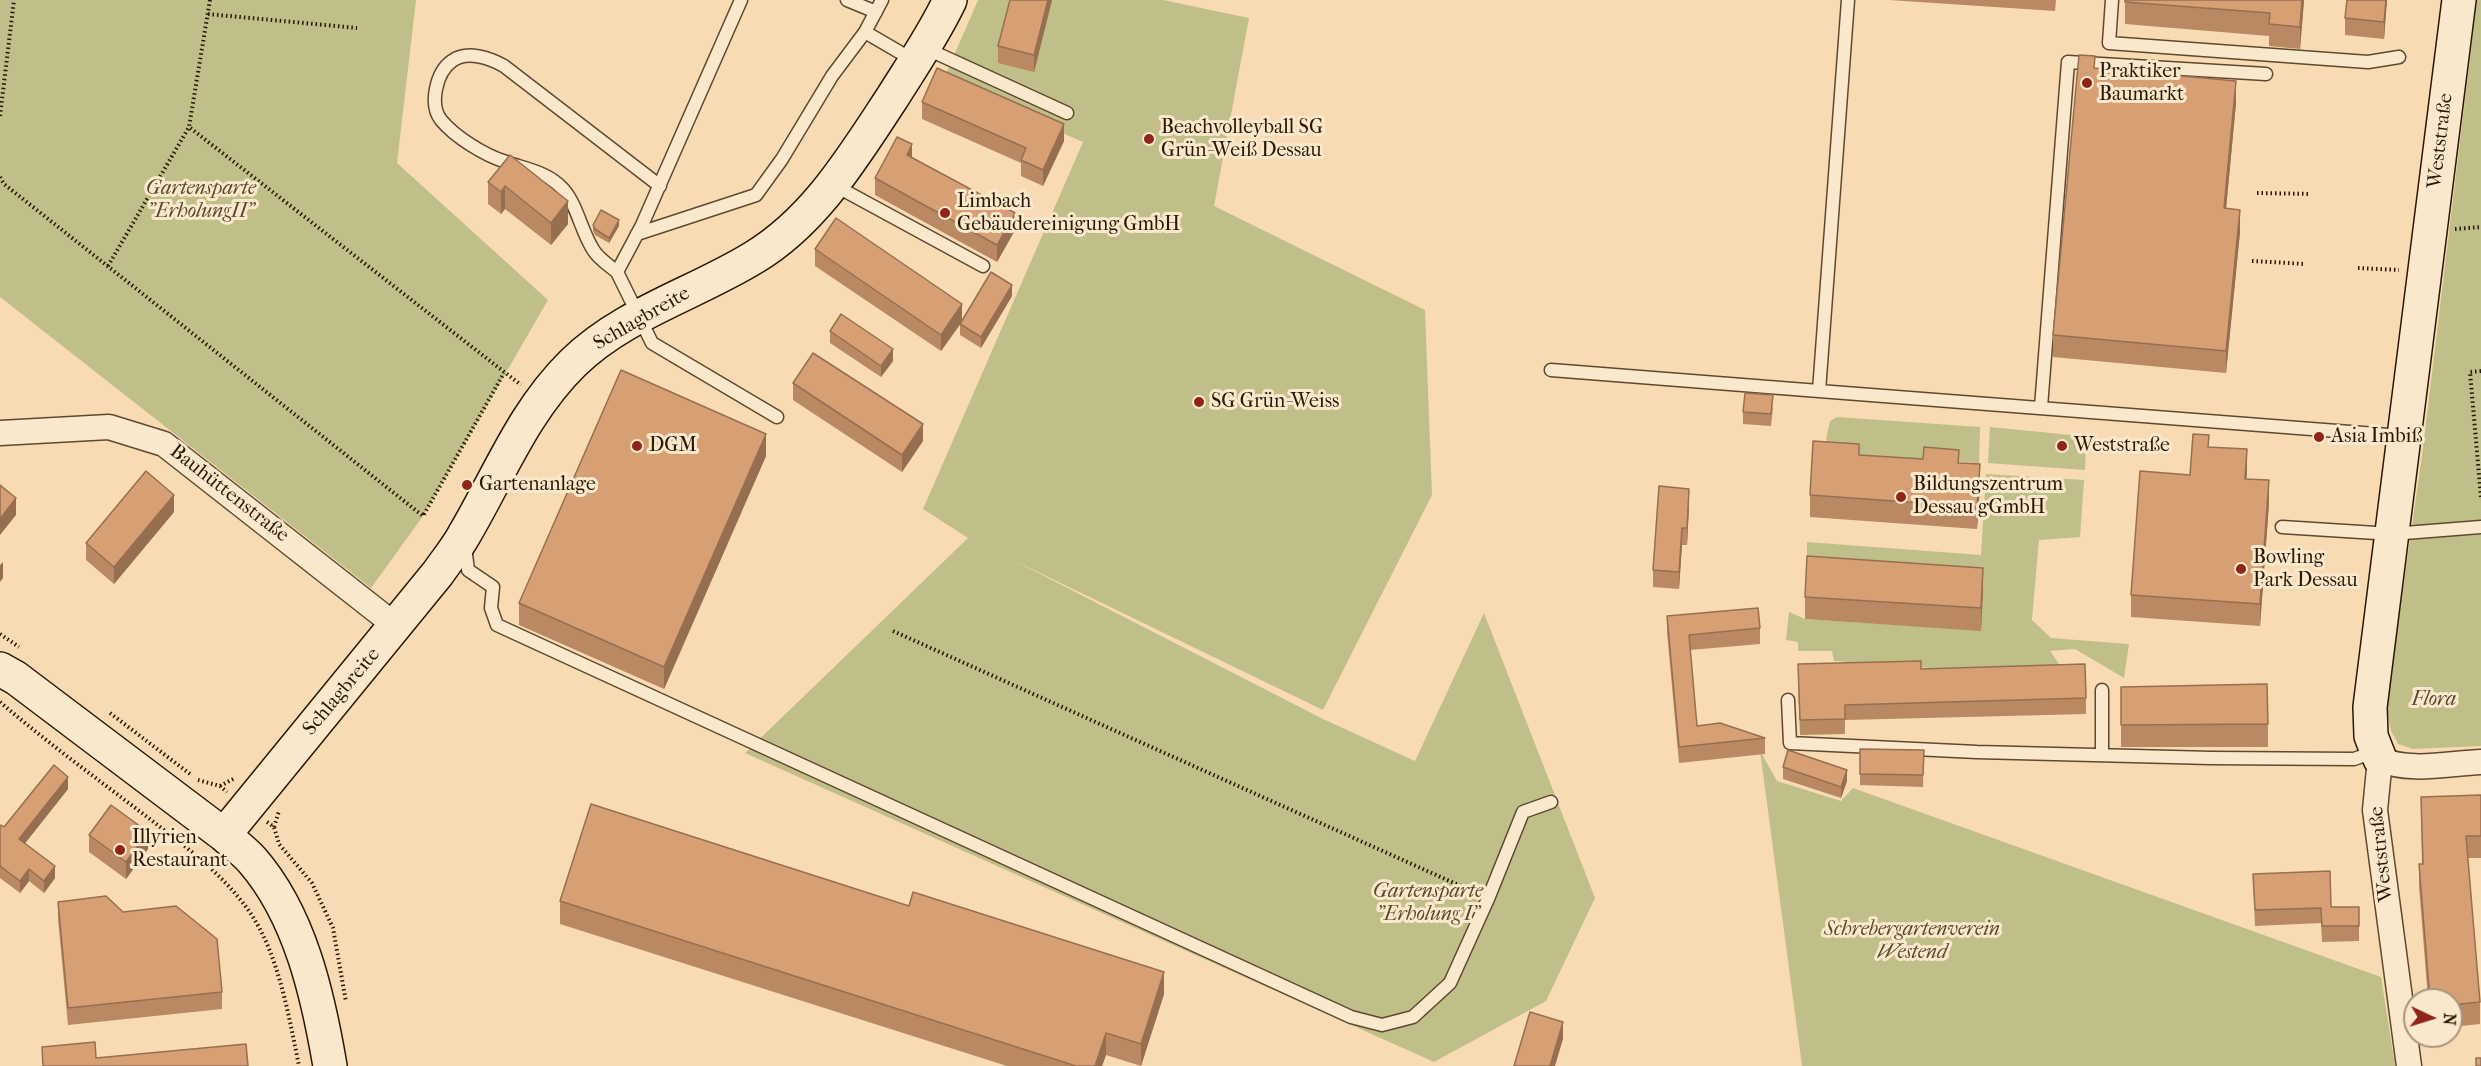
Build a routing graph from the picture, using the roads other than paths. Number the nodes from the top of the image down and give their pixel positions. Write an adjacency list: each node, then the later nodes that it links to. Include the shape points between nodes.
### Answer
1 (741, 0): 15 (lane)
2 (847, 0): 8 (lane)
3 (882, 0): 8 (lane)
4 (950, 0): 10 (street, Schlagbreite)
5 (1848, 0): 21 (lane)
6 (2112, 0): 11 (lane, via 2109,43 2368,62)
7 (2459, 0): 25 (street, Weststraße)
8 (876, 12): 9 (lane)
9 (865, 32): 10 (lane); 16 (lane, via 756,195)
10 (919, 54): 13 (lane); 14 (street, Schlagbreite)
11 (2399, 57)
12 (2266, 74): 22 (lane, via 2068,62)
13 (1066, 113)
14 (833, 185): 17 (lane); 19 (street, Schlagbreite, via 796,226 761,253)
15 (660, 186): 16 (lane); 18 (lane, via 491,58 459,58 444,70 435,107 441,119 483,151 505,162 532,168 563,189 594,252)
16 (637, 234): 18 (lane)
17 (983, 266)
18 (617, 272): 19 (lane)
19 (639, 317): 23 (lane, via 652,343); 29 (street, Schlagbreite, via 585,352 541,399)
20 (1551, 370): 21 (lane)
21 (1819, 391): 22 (lane)
22 (2041, 407): 25 (lane)
23 (777, 417)
24 (0, 433): 30 (street, Bauhüttenstraße, via 109,427 164,444)
25 (2403, 436): 28 (street, Weststraße)
26 (2282, 527): 28 (lane)
27 (2481, 527): 28 (lane)
28 (2391, 534): 35 (street, Weststraße, via 2370,707 2371,736)
29 (463, 537): 30 (street, Schlagbreite); 37 (lane, via 468,570 493,587 491,608 497,625 1351,1017 1382,1025 1413,1017 1450,983 1522,812)
30 (396, 626): 38 (street, Schlagbreite)
31 (0, 669): 38 (street)
32 (2102, 690): 34 (lane)
33 (1788, 700): 34 (lane, via 1790,743)
34 (2102, 754): 35 (lane, via 2354,759)
35 (2378, 755): 36 (street, via 2392,765); 40 (street, Weststraße, via 2375,810)
36 (2481, 762)
37 (1551, 802)
38 (224, 835): 39 (street, via 253,862 287,915 316,998)
39 (330, 1066)
40 (2409, 1066)

